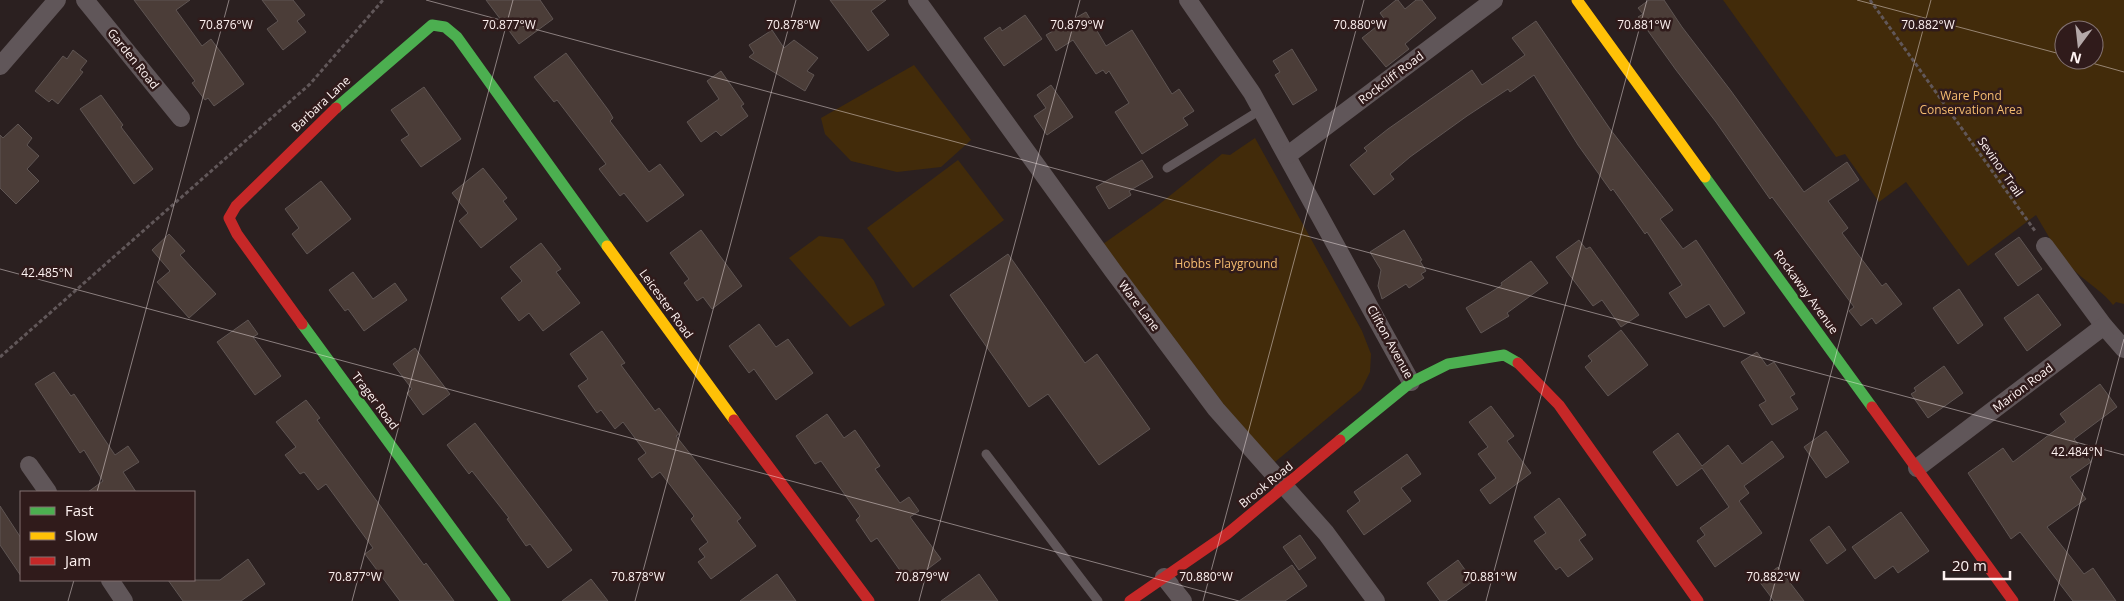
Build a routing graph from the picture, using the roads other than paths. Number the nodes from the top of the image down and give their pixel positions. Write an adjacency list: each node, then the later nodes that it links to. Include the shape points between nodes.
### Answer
1 (57, 0): 8 (street)
2 (85, 0): 10 (street, Garden Road)
3 (917, 0): 21 (street, Ware Lane, via 1216,409)
4 (1188, 0): 9 (street, Clifton Avenue)
5 (1494, 0): 11 (street, Rockcliff Road)
6 (1576, 0): 20 (street, Rockaway Avenue)
7 (440, 26): 13 (street, Barbara Lane, via 432,25 359,87 297,145 236,206); 27 (street, Leicester Road, via 445,26 457,37 670,333)
8 (0, 66)
9 (1262, 109): 11 (street, Clifton Avenue); 12 (lane)
10 (181, 118)
11 (1288, 155): 17 (street, Clifton Avenue)
12 (1167, 168)
13 (231, 215): 26 (street, Trager Road, via 229,218 243,242)
14 (2045, 246): 15 (street)
15 (2104, 326): 16 (street); 20 (street, Marion Road)
16 (2124, 349)
17 (1411, 382): 21 (street, Brook Road); 32 (street, Clifton Avenue, via 1448,364 1504,355 1514,359 1559,405)
18 (986, 454): 28 (lane)
19 (29, 465): 22 (street)
20 (1918, 468): 33 (street, Rockaway Avenue)
21 (1287, 487): 23 (street, Brook Road); 31 (street, Ware Lane)
22 (47, 491)
23 (1164, 577): 29 (street, Brook Road); 30 (street)
24 (111, 581): 25 (street)
25 (124, 601)
26 (505, 601)
27 (869, 601)
28 (1098, 601)
29 (1130, 601)
30 (1183, 601)
31 (1376, 601)
32 (1698, 601)
33 (2013, 601)

